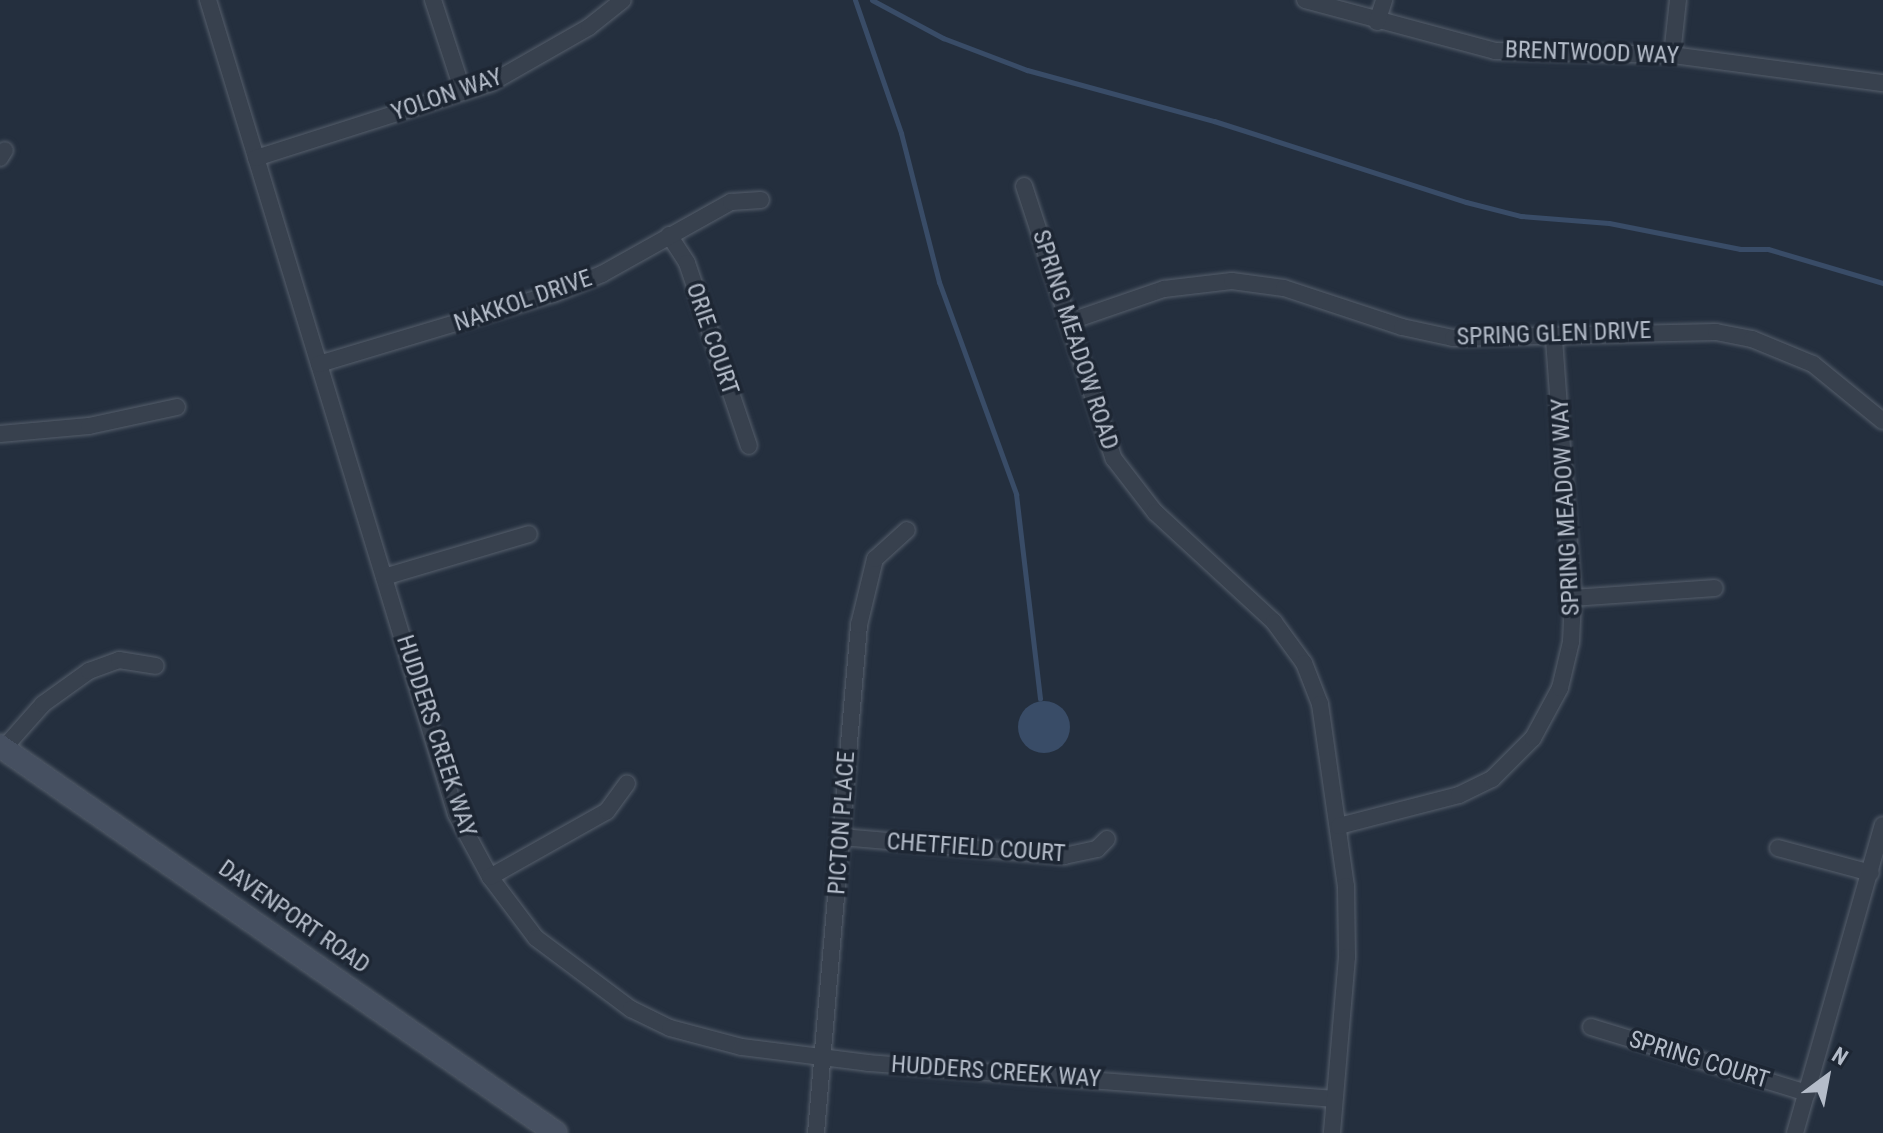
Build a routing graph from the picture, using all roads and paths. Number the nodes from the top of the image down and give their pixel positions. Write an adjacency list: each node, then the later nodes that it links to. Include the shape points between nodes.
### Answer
1 (208, 0): 11 (street, HUDDERS CREEK WAY)
2 (433, 0): 10 (street)
3 (623, 0): 10 (street, YOLON WAY, via 527,66)
4 (1305, 0): 7 (street, BRENTWOOD WAY)
5 (1384, 0): 7 (street)
6 (1678, 0): 8 (street)
7 (1377, 22): 8 (street, BRENTWOOD WAY, via 1495,51)
8 (1672, 55): 9 (street, BRENTWOOD WAY)
9 (1883, 83)
10 (463, 92): 11 (street, YOLON WAY)
11 (256, 158): 17 (street, HUDDERS CREEK WAY)
12 (1024, 186): 15 (street, SPRING MEADOW ROAD)
13 (761, 200): 14 (street, NAKKOL DRIVE, via 731,202)
14 (669, 235): 17 (street, NAKKOL DRIVE, via 602,274 553,294); 21 (street, ORIE COURT, via 687,263)
15 (1068, 322): 16 (street, SPRING GLEN DRIVE, via 1164,289 1232,281 1284,288 1436,335); 31 (street, SPRING MEADOW ROAD, via 1106,440 1124,475 1155,512 1274,622 1304,663 1324,722)
16 (1554, 337): 19 (street, SPRING GLEN DRIVE, via 1683,330 1752,339 1825,371); 26 (street, SPRING MEADOW WAY)
17 (319, 364): 24 (street, HUDDERS CREEK WAY)
18 (177, 407): 20 (street, via 89,426)
19 (1883, 421)
20 (0, 434)
21 (749, 446)
22 (907, 530): 32 (street, PICTON PLACE, via 880,552 868,580 853,670)
23 (529, 534): 24 (street)
24 (384, 577): 36 (street, HUDDERS CREEK WAY, via 456,814)
25 (1715, 588): 26 (street)
26 (1573, 598): 31 (street, SPRING MEADOW WAY, via 1571,642 1560,688 1514,760 1492,779 1459,795)
27 (156, 666): 28 (street, via 134,659 89,671 43,704)
28 (2, 747): 41 (street, DAVENPORT ROAD)
29 (627, 783): 36 (street, via 607,811)
30 (1883, 825): 35 (street)
31 (1339, 826): 40 (street, SPRING MEADOW ROAD, via 1347,957)
32 (841, 837): 33 (street, CHETFIELD COURT, via 1064,856 1097,849); 38 (street, PICTON PLACE)
33 (1107, 839)
34 (1778, 848): 35 (street)
35 (1871, 873): 39 (street)
36 (490, 877): 38 (street, HUDDERS CREEK WAY, via 536,938 631,1009 706,1040)
37 (1591, 1027): 39 (street, SPRING COURT)
38 (823, 1058): 40 (street, HUDDERS CREEK WAY); 42 (street, PICTON PLACE)
39 (1807, 1093): 44 (street)
40 (1334, 1099): 43 (street, SPRING MEADOW ROAD)
41 (556, 1133)
42 (816, 1133)
43 (1332, 1133)
44 (1795, 1133)

